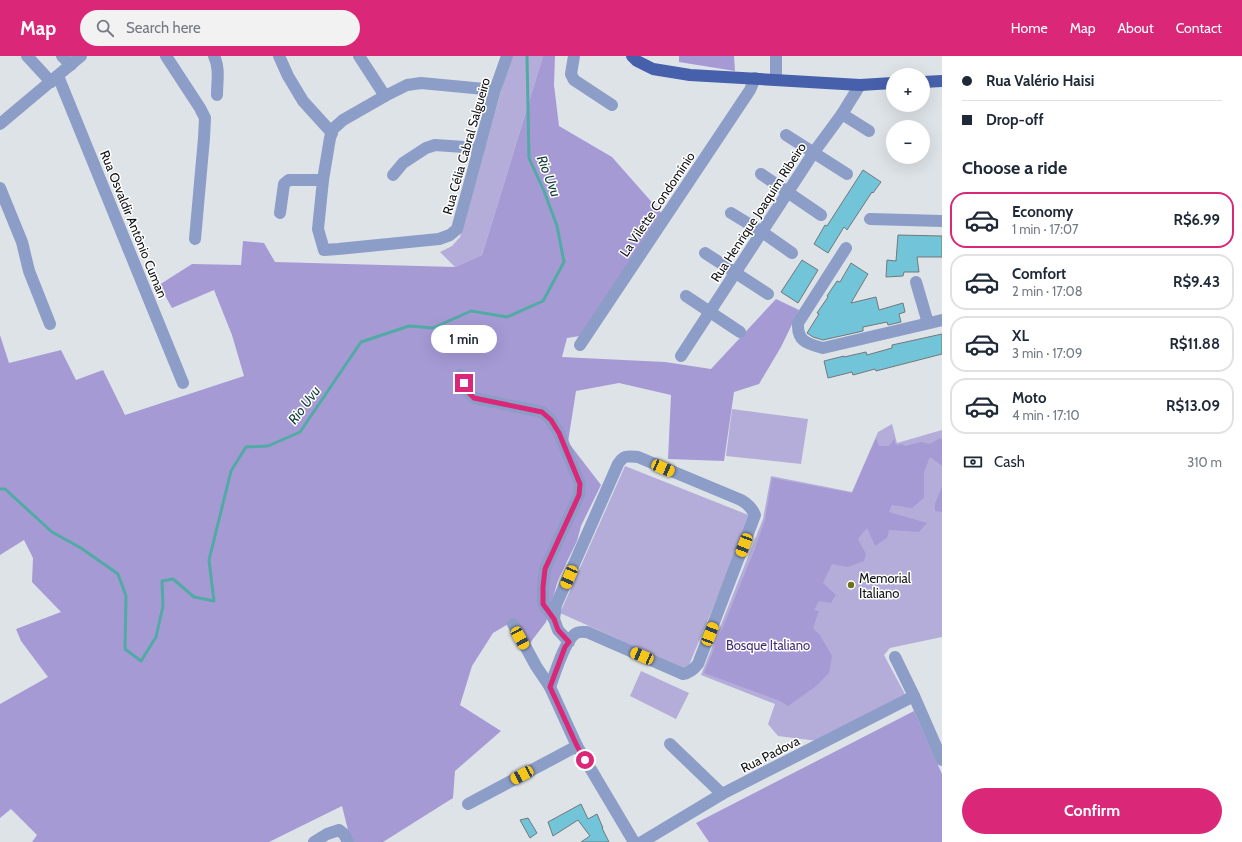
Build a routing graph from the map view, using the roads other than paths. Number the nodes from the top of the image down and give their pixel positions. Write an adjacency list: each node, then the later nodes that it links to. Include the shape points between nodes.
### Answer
1 (27, 56): 14 (street)
2 (62, 56): 12 (street)
3 (81, 56): 12 (street)
4 (166, 56): 43 (street, via 205,118)
5 (214, 56): 21 (street, via 218,74)
6 (279, 56): 26 (street, via 303,101)
7 (360, 56): 22 (street)
8 (507, 56): 20 (street, Rua Célia Cabral Salgueiro)
9 (574, 56): 23 (street, via 571,74 574,80)
10 (632, 56): 13 (main road, via 653,69)
11 (776, 56): 15 (street)
12 (71, 65): 14 (street)
13 (755, 78): 15 (main road); 56 (street, La Vilette Condomínio, via 750,90)
14 (55, 79): 25 (street); 59 (street, Rua Osvaldir Antônio Cuman)
15 (776, 79): 19 (main road)
16 (942, 81): 17 (main road)
17 (930, 82)
18 (886, 83): 19 (main road)
19 (860, 85): 24 (street, Rua Henrique Joaquim Ribeiro)
20 (495, 90): 22 (street, via 421,83 407,85); 29 (street, Rua Célia Cabral Salgueiro)
21 (217, 95)
22 (385, 96): 26 (street, via 343,120)
23 (612, 105)
24 (842, 114): 27 (street); 30 (street, Rua Henrique Joaquim Ribeiro)
25 (0, 124)
26 (332, 132): 34 (street)
27 (869, 132)
28 (786, 135): 30 (street)
29 (479, 148): 33 (street, via 435,145 403,163); 34 (street, Rua Célia Cabral Salgueiro, via 457,229 439,239 324,250 318,229)
30 (814, 152): 32 (street); 36 (street, Rua Henrique Joaquim Ribeiro)
31 (761, 174): 36 (street)
32 (847, 174)
33 (393, 175)
34 (323, 180): 37 (street, via 289,180 284,184)
35 (0, 188): 54 (street, via 22,242 29,271)
36 (788, 192): 39 (street); 42 (street, Rua Henrique Joaquim Ribeiro)
37 (280, 213)
38 (731, 213): 42 (street)
39 (821, 215)
40 (870, 219): 41 (street)
41 (942, 221)
42 (762, 232): 46 (street); 47 (street, Rua Henrique Joaquim Ribeiro)
43 (195, 239)
44 (846, 248): 53 (street, via 798,323 798,332 802,340 823,348)
45 (705, 253): 47 (street)
46 (792, 253)
47 (735, 272): 49 (street); 51 (street, Rua Henrique Joaquim Ribeiro)
48 (916, 282): 53 (street)
49 (768, 294)
50 (686, 296): 51 (street)
51 (710, 311): 55 (street); 57 (street, Rua Henrique Joaquim Ribeiro)
52 (942, 320): 53 (street)
53 (928, 323)
54 (50, 324)
55 (740, 332)
56 (580, 345)
57 (681, 356)
58 (460, 375): 60 (street, via 467,391 474,398 542,412 551,420 580,484 579,495 545,569 543,604)
59 (183, 383)
60 (554, 619): 62 (street); 62 (street, via 556,605 621,459 627,456 638,457 741,500 753,510 755,515 694,670 683,674 587,632 574,634)
61 (513, 624): 64 (street)
62 (567, 645): 64 (street)
63 (895, 657): 65 (street)
64 (550, 687): 67 (street)
65 (914, 696): 68 (street); 69 (street, Rua Padova)
66 (670, 744): 69 (street)
67 (577, 746): 70 (street); 73 (street)
68 (942, 760)
69 (722, 794): 74 (street, Rua Padova)
70 (468, 804)
71 (314, 842): 72 (street, via 339,830)
72 (348, 842)
73 (634, 842)
74 (642, 842)

